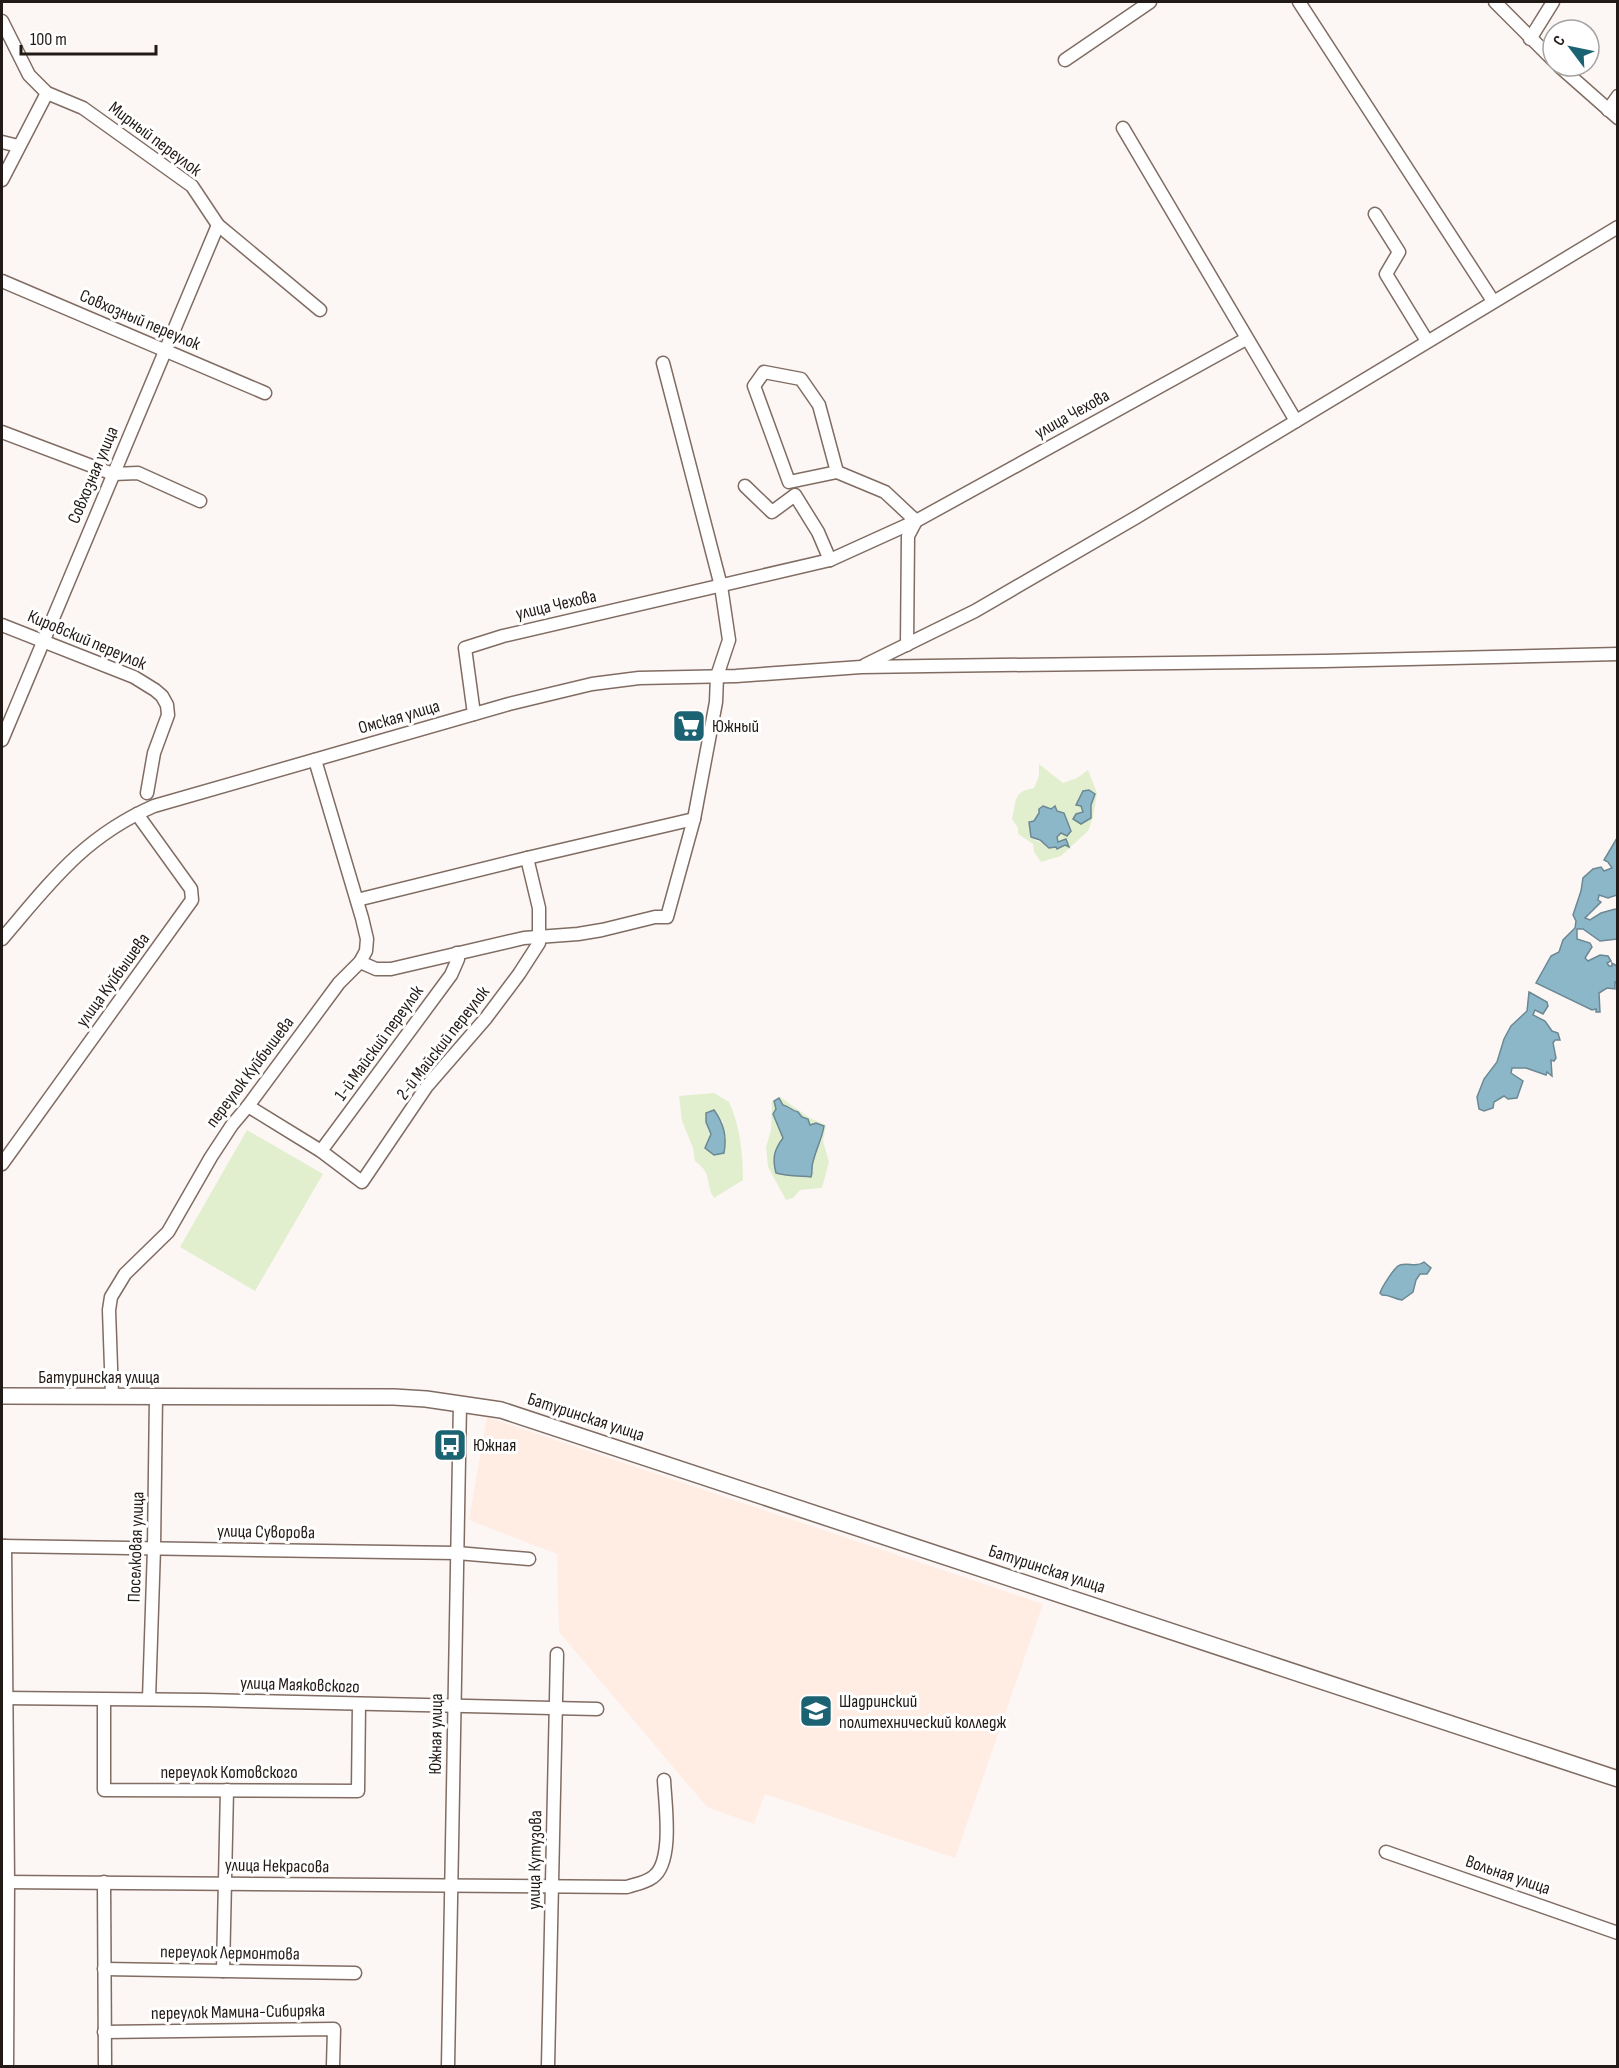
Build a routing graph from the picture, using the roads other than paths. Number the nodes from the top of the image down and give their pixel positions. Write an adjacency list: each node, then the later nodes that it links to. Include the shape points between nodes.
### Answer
1 (1150, 2): 8 (street)
2 (1299, 2): 21 (street)
3 (1495, 2): 6 (street)
4 (1553, 2): 6 (street)
5 (2, 21): 10 (street, Мирный переулок, via 29,75)
6 (1530, 39): 7 (street)
7 (1541, 49)
8 (1065, 60)
9 (1572, 78): 12 (street)
10 (47, 93): 15 (street); 18 (street, Мирный переулок, via 83,108 192,186)
11 (1617, 96): 12 (street)
12 (1613, 114)
13 (1123, 128): 23 (street)
14 (2, 142): 15 (street)
15 (18, 146): 16 (street)
16 (2, 180)
17 (1375, 214): 24 (street, via 1399,252 1386,274)
18 (218, 225): 22 (street, Мирный переулок); 25 (street, Совхозная улица)
19 (1617, 227): 21 (street)
20 (2, 281): 25 (street, Совхозный переулок)
21 (1493, 301): 24 (street)
22 (320, 310)
23 (1246, 339): 28 (street); 34 (street, улица Чехова)
24 (1427, 341): 28 (street)
25 (165, 350): 27 (street, Совхозный переулок); 31 (street, Совхозная улица)
26 (663, 363): 36 (street)
27 (265, 393)
28 (1296, 421): 39 (street, via 985,605)
29 (2, 432): 31 (street)
30 (837, 472): 30 (street, via 789,482 754,386 764,372 801,380 819,405); 34 (street, via 885,492)
31 (113, 474): 33 (street, via 138,472); 38 (street, Совхозная улица)
32 (745, 486): 35 (street, via 772,512 795,495)
33 (200, 501)
34 (916, 521): 35 (street, улица Чехова); 39 (street, via 908,536)
35 (830, 560): 36 (street, улица Чехова)
36 (721, 585): 42 (street, via 729,640); 43 (street, улица Чехова, via 465,648)
37 (2, 625): 38 (street, Кировский переулок)
38 (43, 642): 44 (street, Совхозная улица); 46 (street, Кировский переулок, via 134,677 162,696 168,715 154,753)
39 (908, 645): 41 (street)
40 (1617, 654): 41 (street, Омская улица)
41 (861, 667): 42 (street, Омская улица)
42 (717, 676): 43 (street, Омская улица, via 591,684); 48 (street, via 715,711)
43 (474, 714): 45 (street, Омская улица)
44 (2, 740)
45 (315, 760): 47 (street, Омская улица); 50 (street)
46 (147, 793)
47 (137, 814): 52 (street, Омская улица, via 76,855); 57 (street, улица Куйбышева, via 191,889 192,900)
48 (694, 819): 49 (street); 51 (street, via 667,917 578,934)
49 (527, 858): 50 (street); 51 (street, 2-й Майский переулок, via 539,908)
50 (357, 900): 54 (street, via 367,939)
51 (540, 936): 53 (street); 56 (street, 2-й Майский переулок, via 519,974 464,1046 427,1086 362,1182)
52 (2, 939)
53 (457, 953): 54 (street, via 391,969 376,969); 56 (street, 1-й Майский переулок, via 451,975)
54 (360, 962): 55 (street, переулок Куйбышева, via 339,983)
55 (248, 1106): 56 (street, 2-й Майский переулок); 59 (street, переулок Куйбышева, via 231,1125 168,1232 115,1287 110,1310)
56 (321, 1151)
57 (2, 1163)
58 (2, 1396): 59 (main road, Батуринская улица)
59 (112, 1396): 60 (main road, Батуринская улица)
60 (156, 1396): 61 (main road, Батуринская улица, via 394,1397); 63 (street, Поселковая улица)
61 (460, 1403): 64 (street, Южная улица); 74 (main road, Батуринская улица, via 521,1415)
62 (3, 1546): 63 (street, улица Суворова); 67 (street)
63 (154, 1548): 64 (street, улица Суворова); 68 (street, Поселковая улица)
64 (457, 1553): 65 (street, улица Суворова); 71 (street, Южная улица)
65 (529, 1559)
66 (557, 1654): 72 (street, улица Кутузова)
67 (4, 1698): 69 (street, улица Маяковского); 78 (street)
68 (149, 1699): 69 (street, улица Маяковского); 70 (street, улица Маяковского)
69 (104, 1700): 76 (street, переулок Котовского, via 104,1790)
70 (359, 1704): 71 (street, улица Маяковского); 76 (street, переулок Котовского, via 358,1791)
71 (454, 1706): 72 (street, улица Маяковского); 81 (street, Южная улица)
72 (555, 1708): 73 (street, улица Маяковского); 82 (street, улица Кутузова)
73 (597, 1709)
74 (1617, 1779)
75 (664, 1780): 82 (street, улица Некрасова, via 667,1839 664,1860 656,1876 627,1887)
76 (227, 1790): 80 (street)
77 (1386, 1852): 83 (street, Вольная улица)
78 (5, 1882): 79 (street, улица Некрасова); 88 (street)
79 (104, 1882): 80 (street, улица Некрасова); 84 (street)
80 (225, 1883): 81 (street, улица Некрасова); 85 (street)
81 (451, 1886): 82 (street, улица Некрасова); 91 (street, Южная улица)
82 (553, 1887): 92 (street, улица Кутузова)
83 (1617, 1933)
84 (104, 1969): 85 (street, переулок Лермонтова); 87 (street)
85 (223, 1971): 86 (street, переулок Лермонтова)
86 (356, 1973)
87 (104, 2032): 89 (street); 90 (street, переулок Мамина-Сибиряка, via 334,2029)
88 (7, 2067)
89 (105, 2067)
90 (333, 2067)
91 (448, 2067)
92 (548, 2067)

